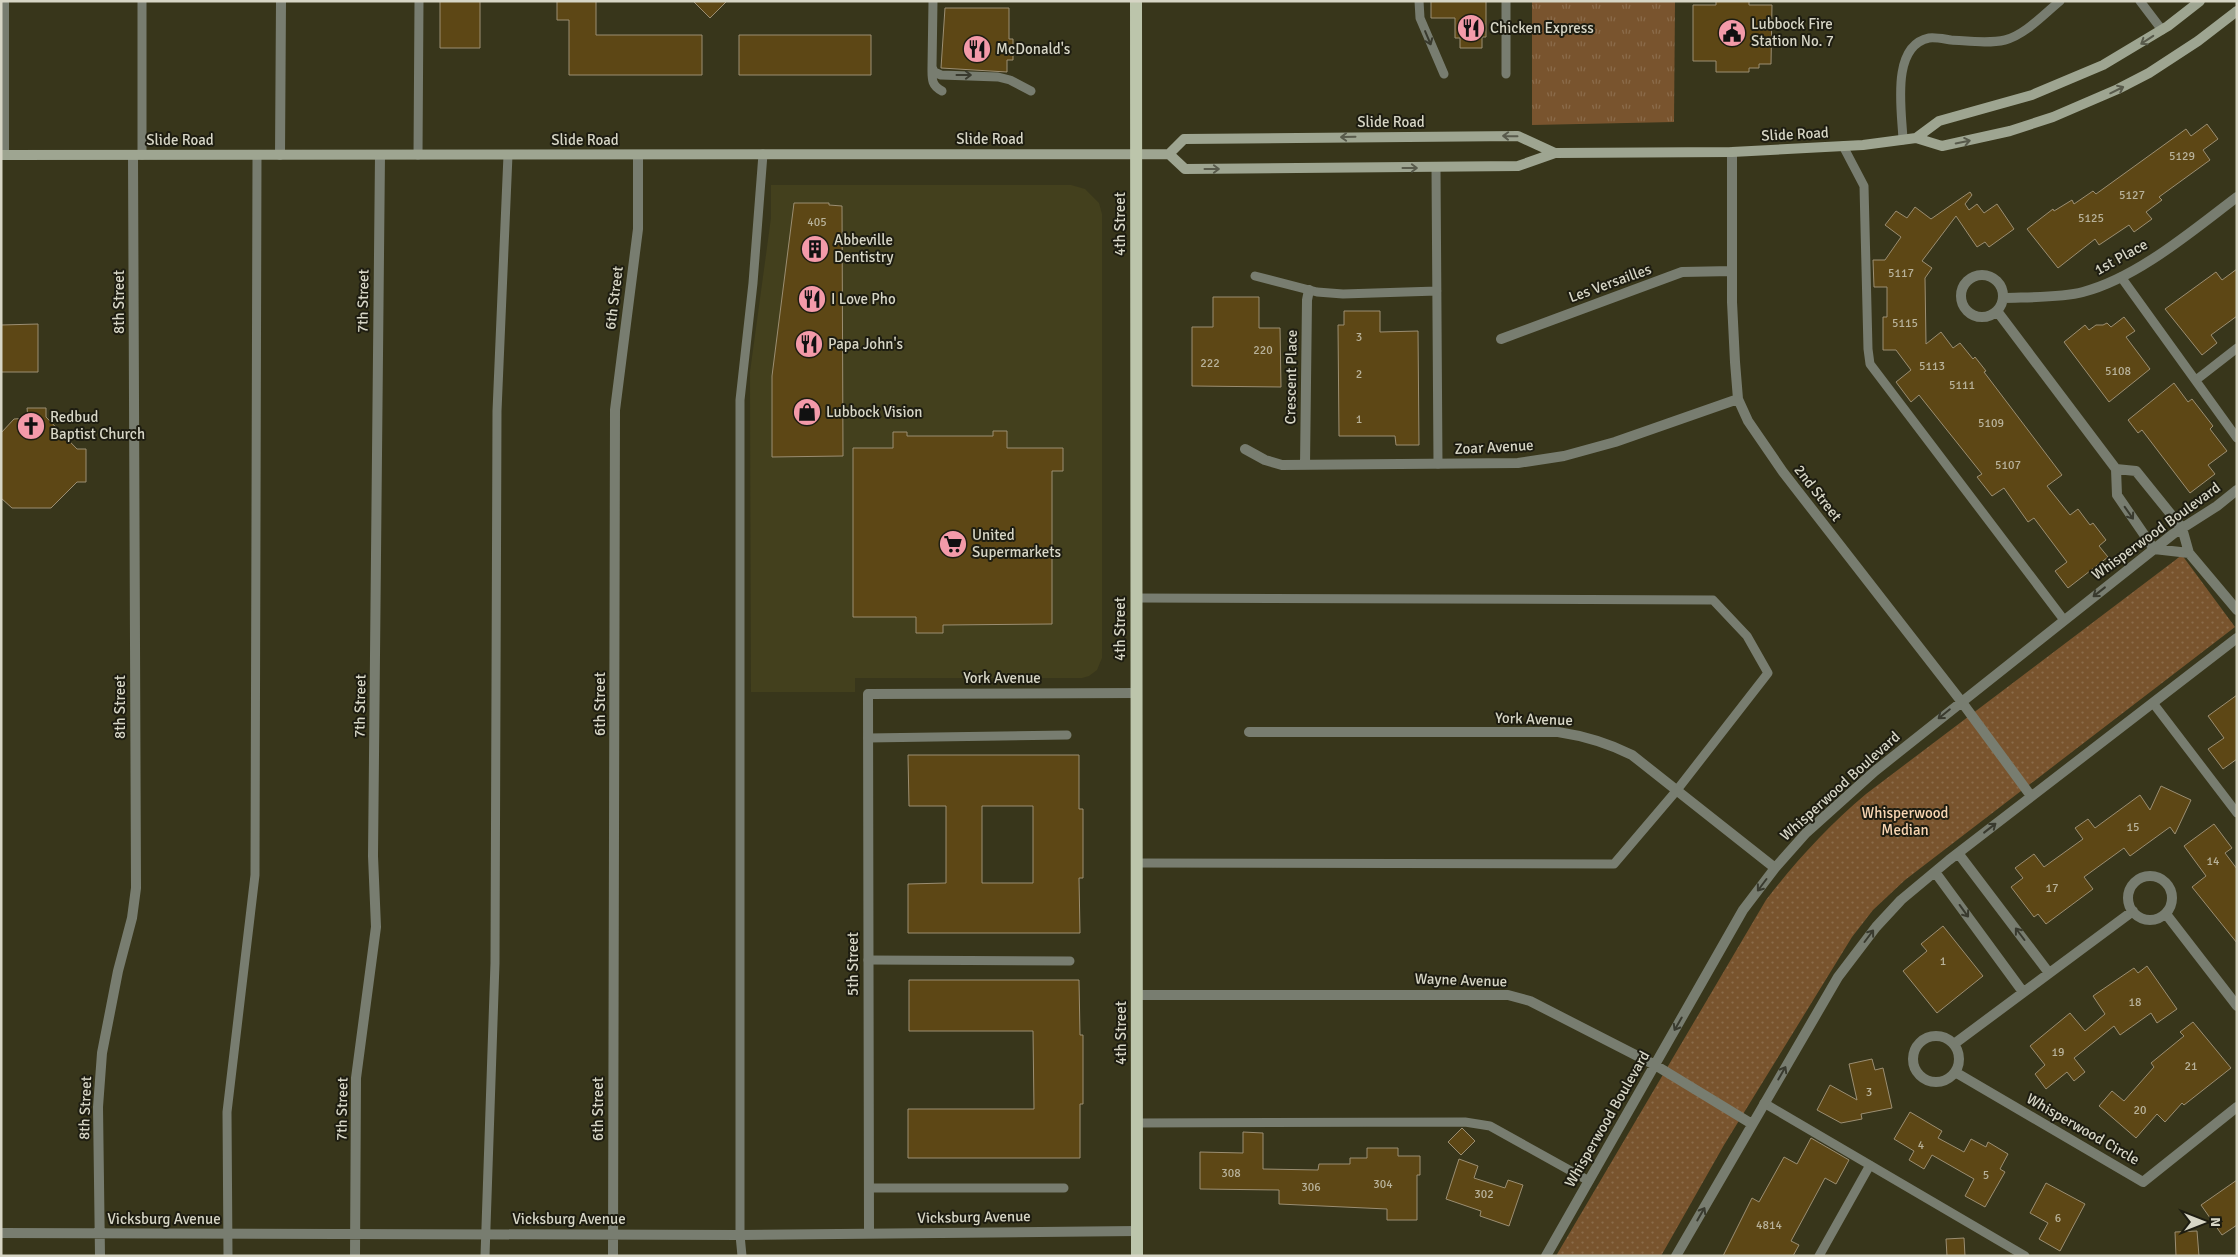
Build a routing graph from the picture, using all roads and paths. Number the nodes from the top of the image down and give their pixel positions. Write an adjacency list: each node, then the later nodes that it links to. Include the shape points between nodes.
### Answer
1 (4, 1): 30 (street)
2 (142, 1): 31 (lane)
3 (281, 1): 33 (street)
4 (419, 1): 24 (lane)
5 (933, 1): 14 (lane)
6 (1136, 1): 28 (main road, 4th Street)
7 (1419, 1): 15 (lane, one-way to 15, via 1420,18)
8 (1506, 1): 16 (lane)
9 (2060, 1): 20 (lane, via 2020,33 2006,40 1929,38 1916,44 1905,58 1901,77)
10 (2140, 1): 13 (lane)
11 (2200, 1): 13 (main road, Slide Road)
12 (2237, 11): 19 (main road, Slide Road, one-way to 12, via 1942,146 2010,132 2053,117 2148,73)
13 (2162, 30): 19 (main road, Slide Road, one-way to 19, via 2103,65 2070,80 2032,95 1940,121)
14 (932, 67): 17 (lane, via 932,80); 18 (lane, one-way to 18, via 941,75 998,77)
15 (1444, 74)
16 (1506, 74)
17 (942, 91)
18 (1031, 91)
19 (1916, 138): 20 (main road, Slide Road)
20 (1903, 140): 21 (main road, Slide Road)
21 (1843, 146): 22 (main road, Slide Road); 59 (lane, via 1864,186 1870,364)
22 (1732, 152): 23 (main road, Slide Road); 37 (street, 2nd Street)
23 (1555, 153): 29 (main road, Slide Road, one-way to 29, via 1518,136 1184,139); 35 (main road, Slide Road, via 1518,166)
24 (418, 154): 25 (main road, Slide Road); 34 (main road, Slide Road)
25 (508, 154): 26 (main road, Slide Road); 100 (lane, via 497,412 495,963)
26 (638, 154): 27 (main road, Slide Road); 101 (street, 6th Street, via 638,229 615,410)
27 (763, 154): 28 (main road, Slide Road); 102 (lane, via 740,400)
28 (1136, 154): 29 (main road, Slide Road); 57 (main road, 4th Street)
29 (1169, 154): 35 (main road, Slide Road, one-way to 35, via 1185,169)
30 (2, 155): 31 (main road, Slide Road)
31 (138, 155): 32 (main road, Slide Road); 96 (street, 8th Street, via 136,888 102,1052 98,1107)
32 (257, 155): 33 (main road, Slide Road); 98 (lane, via 255,875 228,1112)
33 (280, 155): 34 (main road, Slide Road)
34 (380, 155): 99 (street, 7th Street, via 373,856 376,927 356,1078)
35 (1436, 168): 41 (lane)
36 (2237, 196): 39 (street, 1st Place, via 2174,244)
37 (1732, 271): 44 (street, Les Versailles, via 1682,272); 47 (street, 2nd Street)
38 (1255, 276): 40 (lane)
39 (2121, 277): 42 (street, 1st Place, via 2108,285 2080,293); 46 (lane)
40 (1309, 290): 41 (lane, via 1343,294); 51 (street, Crescent Place)
41 (1437, 291): 50 (lane)
42 (2003, 298): 43 (street); 43 (street, via 1999,284 1988,276 1974,277 1964,286 1961,299 1967,311 1986,317)
43 (1997, 311): 52 (street)
44 (1501, 339)
45 (2237, 348): 46 (lane)
46 (2196, 380): 48 (lane)
47 (1738, 399): 50 (street, Zoar Avenue, via 1615,442 1564,456 1518,463); 63 (street, 2nd Street, via 1748,421 1783,472)
48 (2237, 438)
49 (1245, 449): 51 (street, Zoar Avenue, via 1282,465)
50 (1438, 464): 51 (street, Zoar Avenue)
51 (1305, 466)
52 (2116, 469): 54 (street, via 2136,472); 55 (street, one-way to 55, via 2116,495)
53 (2237, 490): 54 (street, Whisperwood Boulevard)
54 (2182, 528): 55 (street, Whisperwood Boulevard); 56 (street)
55 (2154, 548): 56 (street); 59 (street, Whisperwood Boulevard, one-way to 59)
56 (2189, 554): 58 (street)
57 (1136, 598): 61 (main road, 4th Street); 68 (lane, via 1713,600 1747,636 1768,673)
58 (2237, 610)
59 (2064, 620): 63 (street, Whisperwood Boulevard)
60 (2237, 638): 64 (street)
61 (1137, 693): 62 (street, York Avenue); 72 (main road, 4th Street)
62 (868, 694): 67 (street, 5th Street)
63 (1961, 701): 69 (street, 2nd Street); 73 (street, Whisperwood Boulevard, one-way to 73, via 1875,770 1806,833)
64 (2153, 703): 69 (street); 70 (lane)
65 (1249, 732): 68 (street, York Avenue, via 1558,732 1582,735 1632,755)
66 (1068, 735): 67 (lane)
67 (868, 738): 77 (street, 5th Street)
68 (1677, 790): 72 (lane, via 1614,864); 73 (street, York Avenue)
69 (2031, 796): 71 (street, one-way to 69)
70 (2237, 813)
71 (1958, 853): 74 (street); 79 (street, one-way to 71)
72 (1136, 863): 81 (main road, 4th Street)
73 (1774, 868): 84 (street, Whisperwood Boulevard, one-way to 84, via 1744,910)
74 (1935, 872): 80 (street, one-way to 80); 86 (street, one-way to 74, via 1838,978 1876,927 1901,900)
75 (2132, 911): 76 (street, via 2145,920); 76 (street, via 2128,899 2132,886 2138,880 2151,876 2169,886 2172,901); 79 (street)
76 (2166, 914): 82 (street)
77 (868, 960): 78 (lane); 92 (street, 5th Street)
78 (1070, 961)
79 (2049, 973): 80 (street)
80 (2023, 992): 83 (street)
81 (1137, 995): 84 (street, Wayne Avenue, via 1508,995 1530,1001); 88 (main road, 4th Street)
82 (2237, 1006)
83 (1954, 1044): 85 (street, via 1959,1058); 85 (street, via 1942,1036 1927,1038 1916,1048 1914,1063 1916,1071 1928,1080 1943,1080)
84 (1655, 1065): 89 (street, Wayne Avenue); 91 (street, Whisperwood Boulevard)
85 (1955, 1072): 87 (street, Whisperwood Circle, via 2144,1182)
86 (1764, 1103): 89 (street); 90 (lane)
87 (2237, 1107)
88 (1137, 1123): 91 (lane, via 1465,1122 1490,1126); 94 (main road, 4th Street)
89 (1752, 1124): 111 (street, one-way to 89)
90 (1870, 1165): 112 (lane); 113 (lane)
91 (1589, 1181): 110 (street, Whisperwood Boulevard)
92 (869, 1188): 93 (lane); 97 (street, 5th Street)
93 (1064, 1188)
94 (1137, 1231): 97 (street, Vicksburg Avenue); 109 (main road, 4th Street)
95 (1, 1233): 96 (street, Vicksburg Avenue)
96 (100, 1233): 98 (street, Vicksburg Avenue); 103 (street, 8th Street)
97 (869, 1233): 102 (street, Vicksburg Avenue)
98 (228, 1234): 99 (street, Vicksburg Avenue); 104 (lane)
99 (355, 1234): 100 (street, Vicksburg Avenue); 105 (street, 7th Street)
100 (485, 1234): 101 (street, Vicksburg Avenue); 106 (lane)
101 (613, 1235): 102 (street, Vicksburg Avenue); 107 (street, 6th Street)
102 (740, 1235): 108 (lane)
103 (100, 1256)
104 (228, 1256)
105 (355, 1256)
106 (485, 1256)
107 (613, 1256)
108 (742, 1256)
109 (1137, 1256)
110 (1546, 1256)
111 (1676, 1256)
112 (1819, 1256)
113 (2025, 1256)

